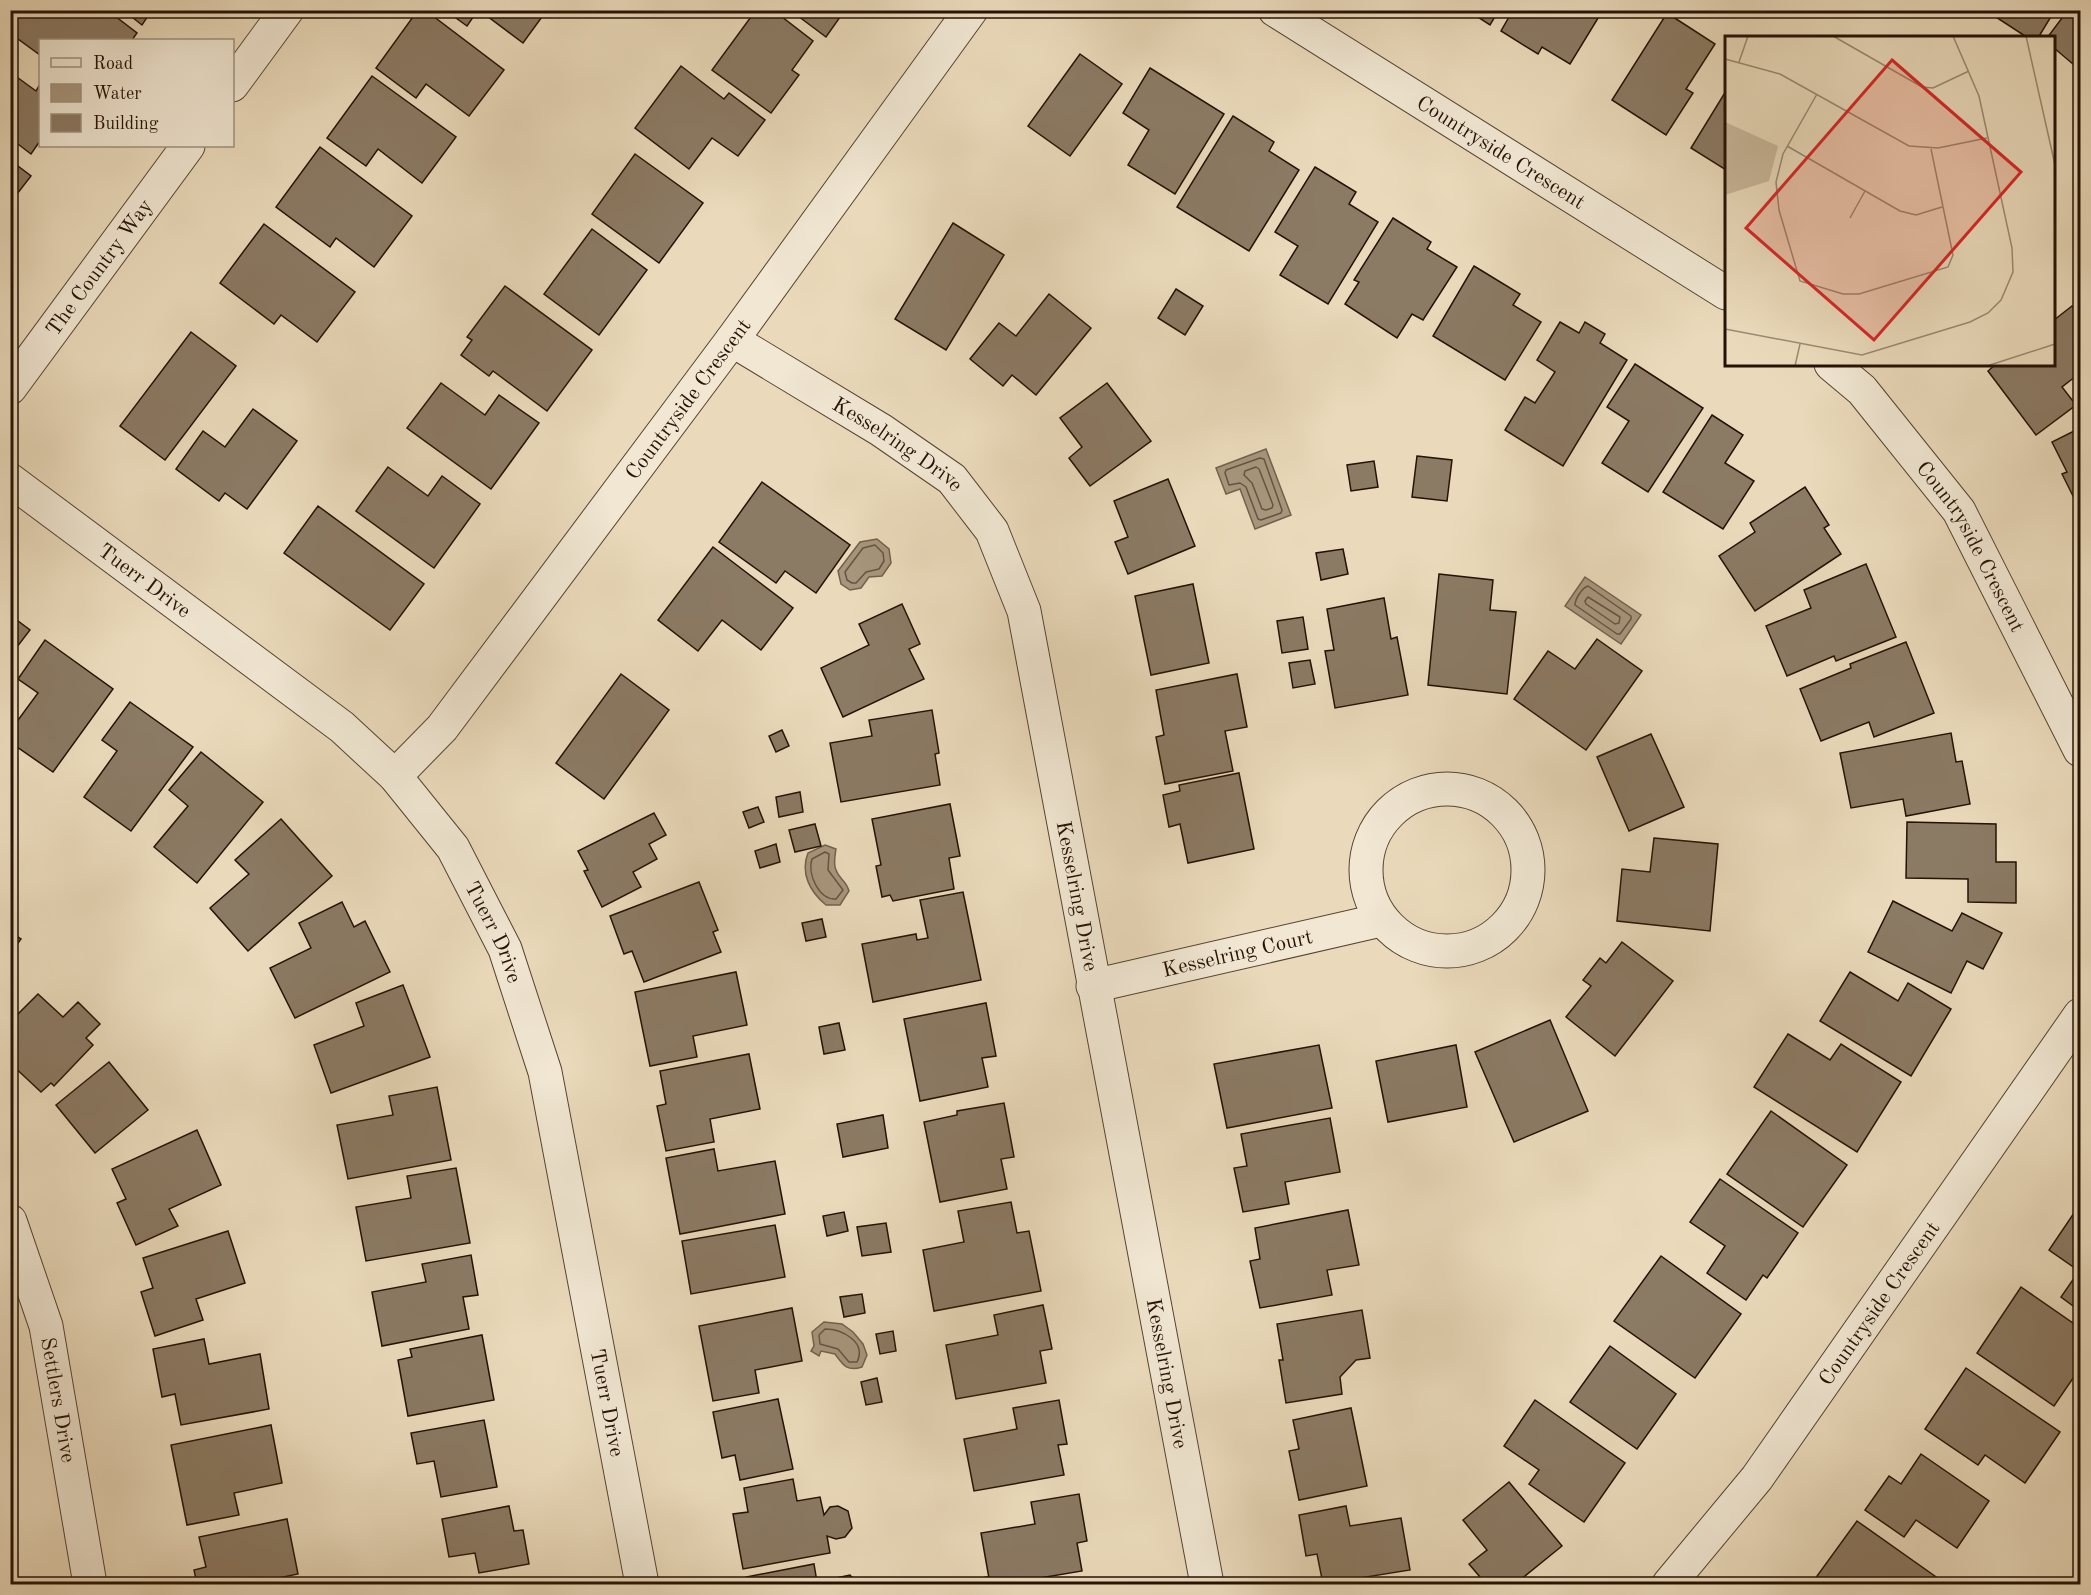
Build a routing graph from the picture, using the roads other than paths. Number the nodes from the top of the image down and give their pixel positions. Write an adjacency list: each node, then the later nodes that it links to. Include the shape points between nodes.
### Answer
1 (287, 10): 4 (street)
2 (971, 10): 7 (street, Countryside Crescent)
3 (1275, 10): 6 (street, Countryside Crescent)
4 (234, 82)
5 (187, 147): 9 (street, The Country Way)
6 (1725, 292)
7 (732, 340): 12 (street, Countryside Crescent, via 442,728); 14 (street, Kesselring Drive, via 881,430 952,479 992,531 1023,611)
8 (1833, 366): 11 (street, Countryside Crescent, via 1862,390 1959,511)
9 (10, 388)
10 (10, 480): 12 (street, Tuerr Drive, via 342,727)
11 (2080, 750)
12 (395, 776): 18 (street, Tuerr Drive, via 453,848 504,949 545,1072)
13 (1382, 920): 13 (street, via 1400,936 1424,948 1451,952 1477,946 1500,933 1518,912 1527,888 1529,861 1521,835 1506,813 1484,797 1458,789 1431,790 1406,799 1385,817 1372,840 1366,866 1369,893); 14 (street, Kesselring Court)
14 (1093, 986): 19 (street, Kesselring Drive)
15 (2080, 1016): 20 (street, Countryside Crescent, via 1757,1478)
16 (10, 1221): 17 (street, Settlers Drive, via 46,1326)
17 (90, 1584)
18 (642, 1584)
19 (1207, 1584)
20 (1669, 1584)

